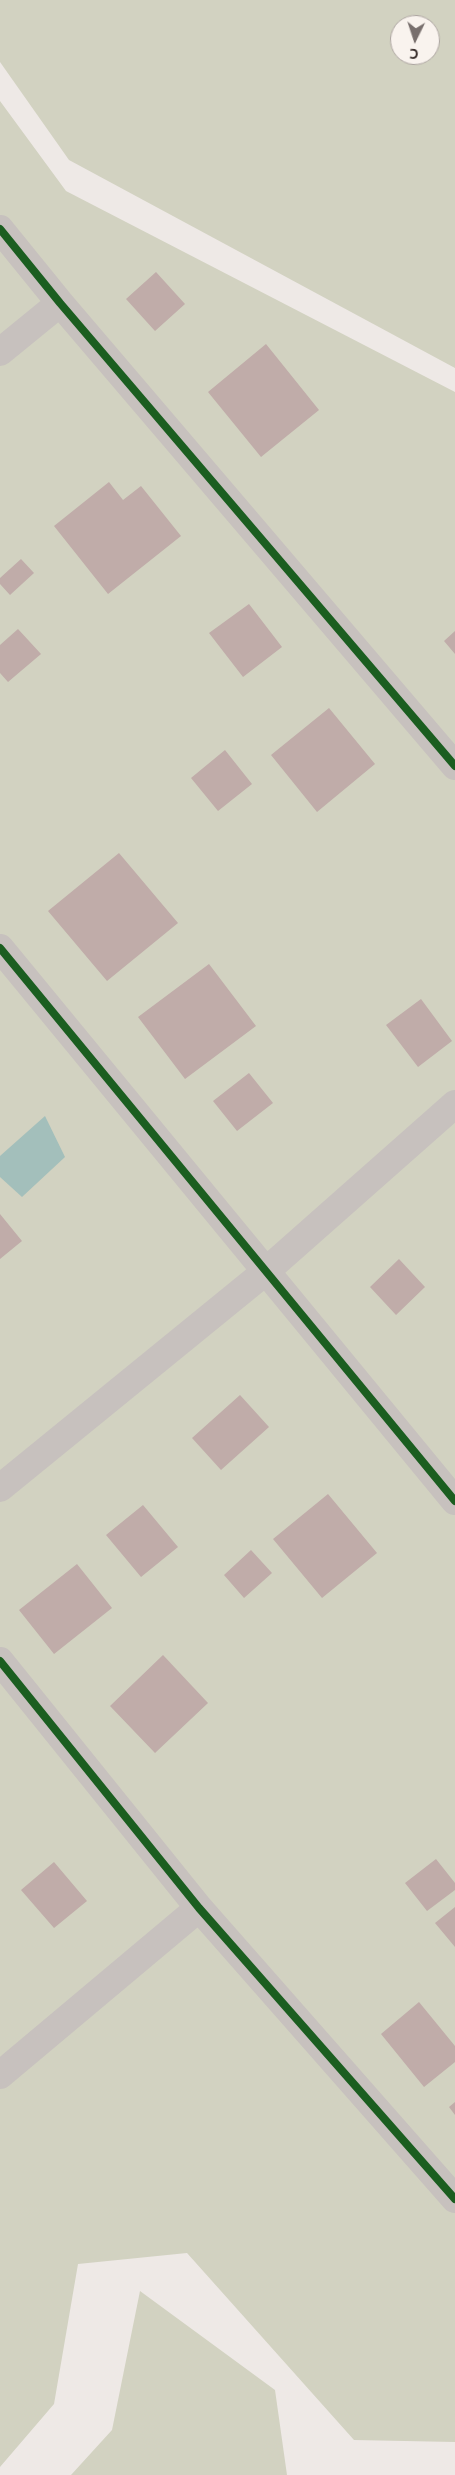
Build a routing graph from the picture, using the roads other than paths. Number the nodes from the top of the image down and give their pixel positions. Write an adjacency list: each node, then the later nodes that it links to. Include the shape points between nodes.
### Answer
1 (0, 229): 2 (street)
2 (60, 303): 3 (street); 4 (street)
3 (0, 352)
4 (455, 766)
5 (0, 948): 7 (street)
6 (455, 1104): 7 (street)
7 (265, 1272): 8 (street); 9 (street)
8 (0, 1488)
9 (455, 1502)
10 (0, 1661): 11 (street)
11 (199, 1908): 12 (street); 13 (street)
12 (0, 2075)
13 (455, 2199)

